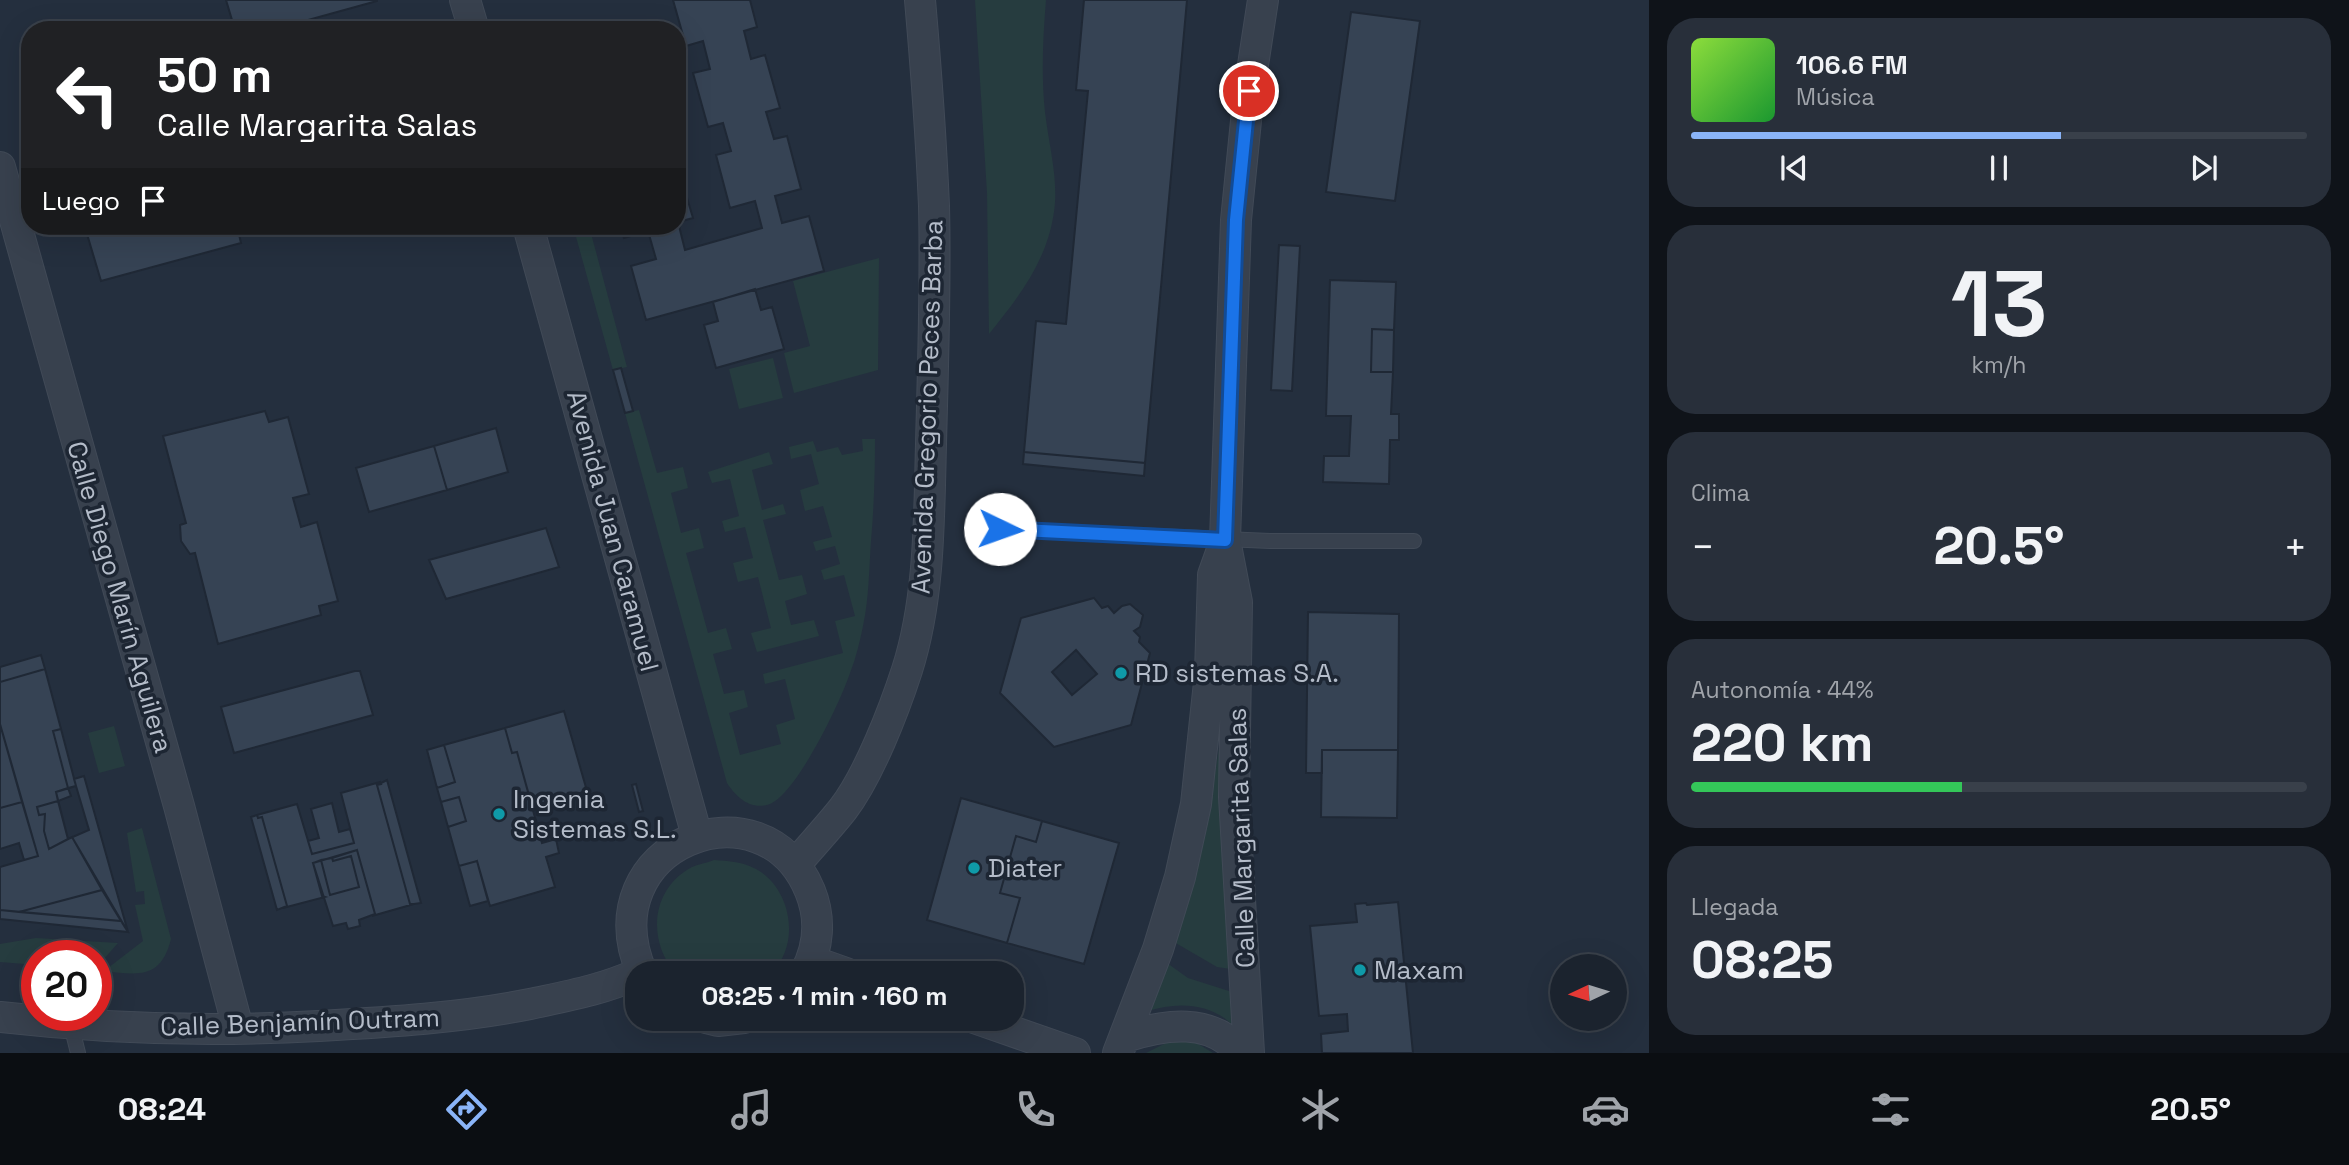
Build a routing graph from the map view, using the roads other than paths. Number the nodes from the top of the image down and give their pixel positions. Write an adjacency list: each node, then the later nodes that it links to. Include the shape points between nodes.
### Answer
1 (465, 0): 4 (street)
2 (920, 0): 11 (street, Avenida Gregorio Peces Barba, via 934,259 928,527 920,610 908,668 869,763 844,807)
3 (1263, 0): 8 (street, Calle Margarita Salas, via 1236,220)
4 (471, 21)
5 (0, 167): 16 (street, Calle Diego Marín Aguilera)
6 (530, 235): 10 (street, Avenida Juan Caramuel)
7 (1000, 529): 8 (lane)
8 (1225, 540): 9 (lane); 19 (street, Calle Margarita Salas, via 1213,575 1210,673 1196,804 1158,949); 22 (street, Calle Margarita Salas, via 1237,602 1234,797)
9 (1414, 541)
10 (697, 836): 11 (street, via 715,832 750,836); 12 (street, via 672,848 652,866 637,891 630,918)
11 (794, 865): 13 (street, via 806,882 818,921)
12 (636, 961)
13 (810, 961)
14 (625, 980): 16 (street, Calle Benjamín Outram, via 504,1009 443,1018)
15 (0, 1017): 18 (street, Calle Benjamín Outram)
16 (238, 1028): 18 (street, Calle Benjamín Outram)
17 (1012, 1031): 20 (street)
18 (74, 1039)
19 (1122, 1045): 21 (street, Calle Margarita Salas, via 1161,1027 1186,1026 1214,1032)
20 (1075, 1053)
21 (1241, 1053)
22 (1249, 1053)

